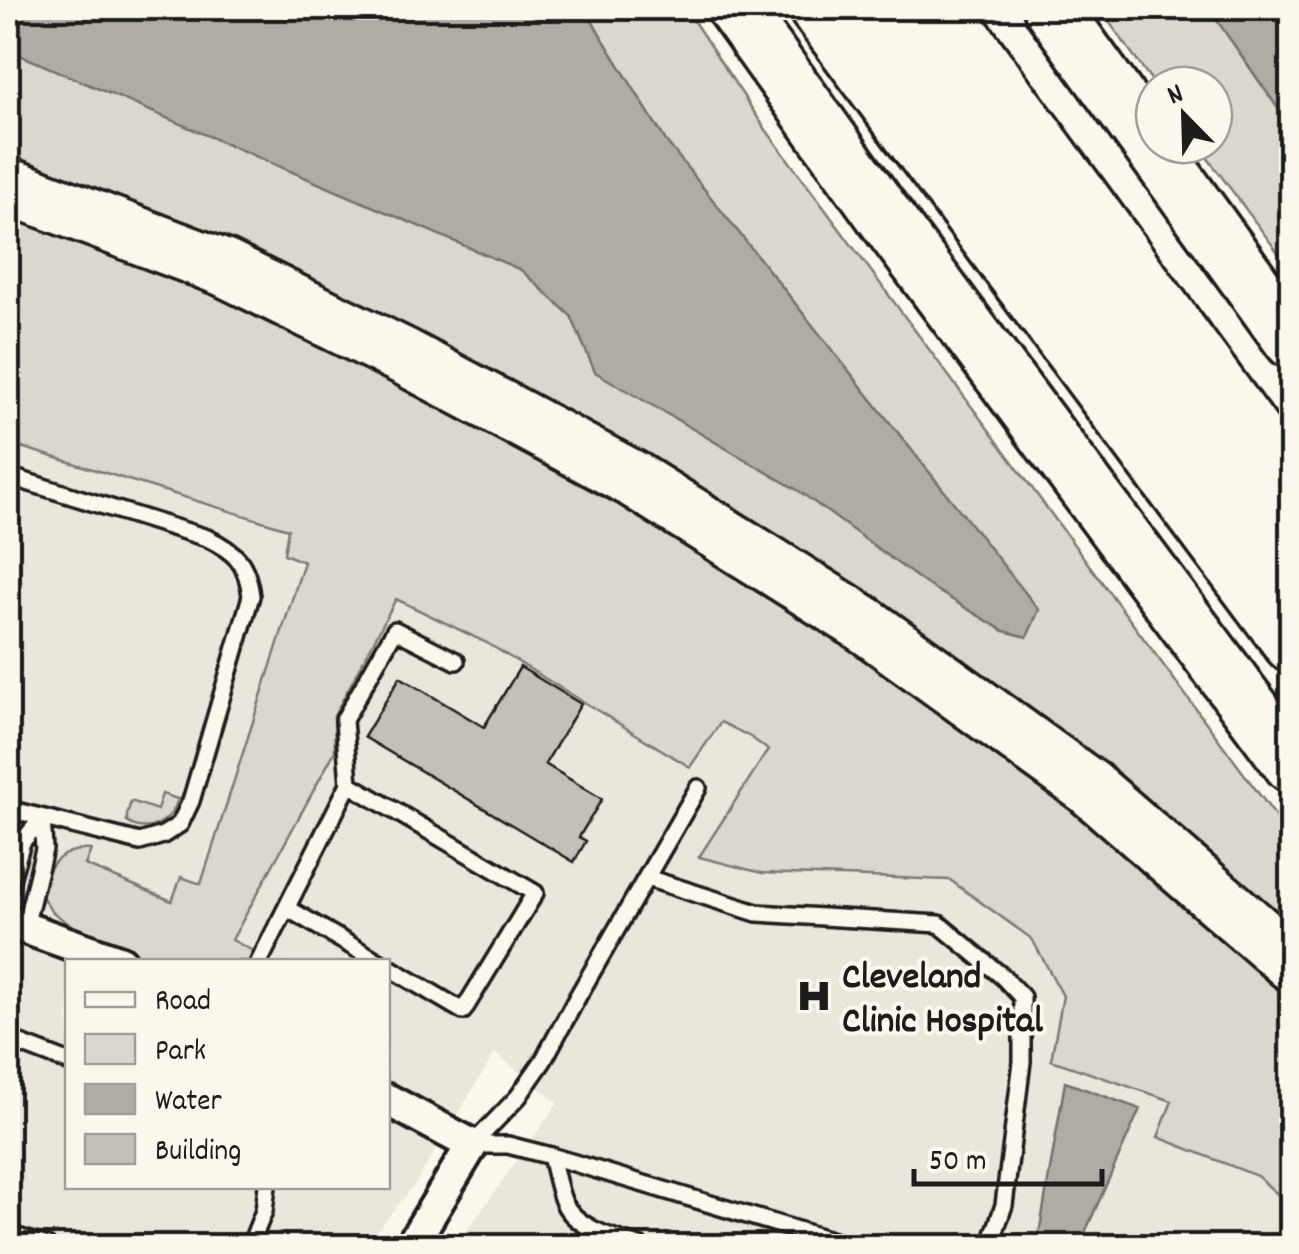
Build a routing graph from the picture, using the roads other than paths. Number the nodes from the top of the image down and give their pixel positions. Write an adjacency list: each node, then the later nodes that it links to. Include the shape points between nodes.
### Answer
1 (736, 8): 13 (highway)
2 (816, 8): 11 (highway)
3 (878, 8): 10 (highway)
4 (942, 8): 9 (highway)
5 (1052, 8): 7 (highway)
6 (8, 186): 25 (highway, via 224,268 633,479 864,624 1090,787)
7 (1292, 340)
8 (8, 476): 17 (lane, via 225,547 240,560 251,596 180,824 140,842)
9 (1292, 487)
10 (1292, 574)
11 (1292, 644)
12 (456, 661): 14 (lane, via 395,630 344,720)
13 (1292, 764)
14 (349, 784): 20 (lane); 26 (lane, via 534,894 464,1011)
15 (698, 788): 18 (lane)
16 (8, 808): 17 (lane)
17 (42, 818): 19 (lane, via 22,842); 21 (lane, via 44,849)
18 (647, 878): 30 (lane, via 543,1061); 40 (lane, via 757,914 939,924 1022,997 1022,1062 1004,1205)
19 (8, 889)
20 (287, 908): 23 (lane); 24 (lane)
21 (16, 925): 22 (street)
22 (112, 959)
23 (262, 959)
24 (374, 959)
25 (1292, 963)
26 (390, 968)
27 (8, 1039): 28 (lane)
28 (65, 1061)
29 (390, 1101): 30 (street)
30 (472, 1146): 31 (lane, via 508,1145); 37 (street)
31 (551, 1156): 34 (lane); 38 (lane, via 565,1205 580,1221)
32 (268, 1189): 36 (lane)
33 (8, 1234): 35 (lane)
34 (821, 1242): 39 (lane)
35 (47, 1246)
36 (250, 1246)
37 (411, 1246)
38 (640, 1246)
39 (850, 1246)
40 (990, 1246)

